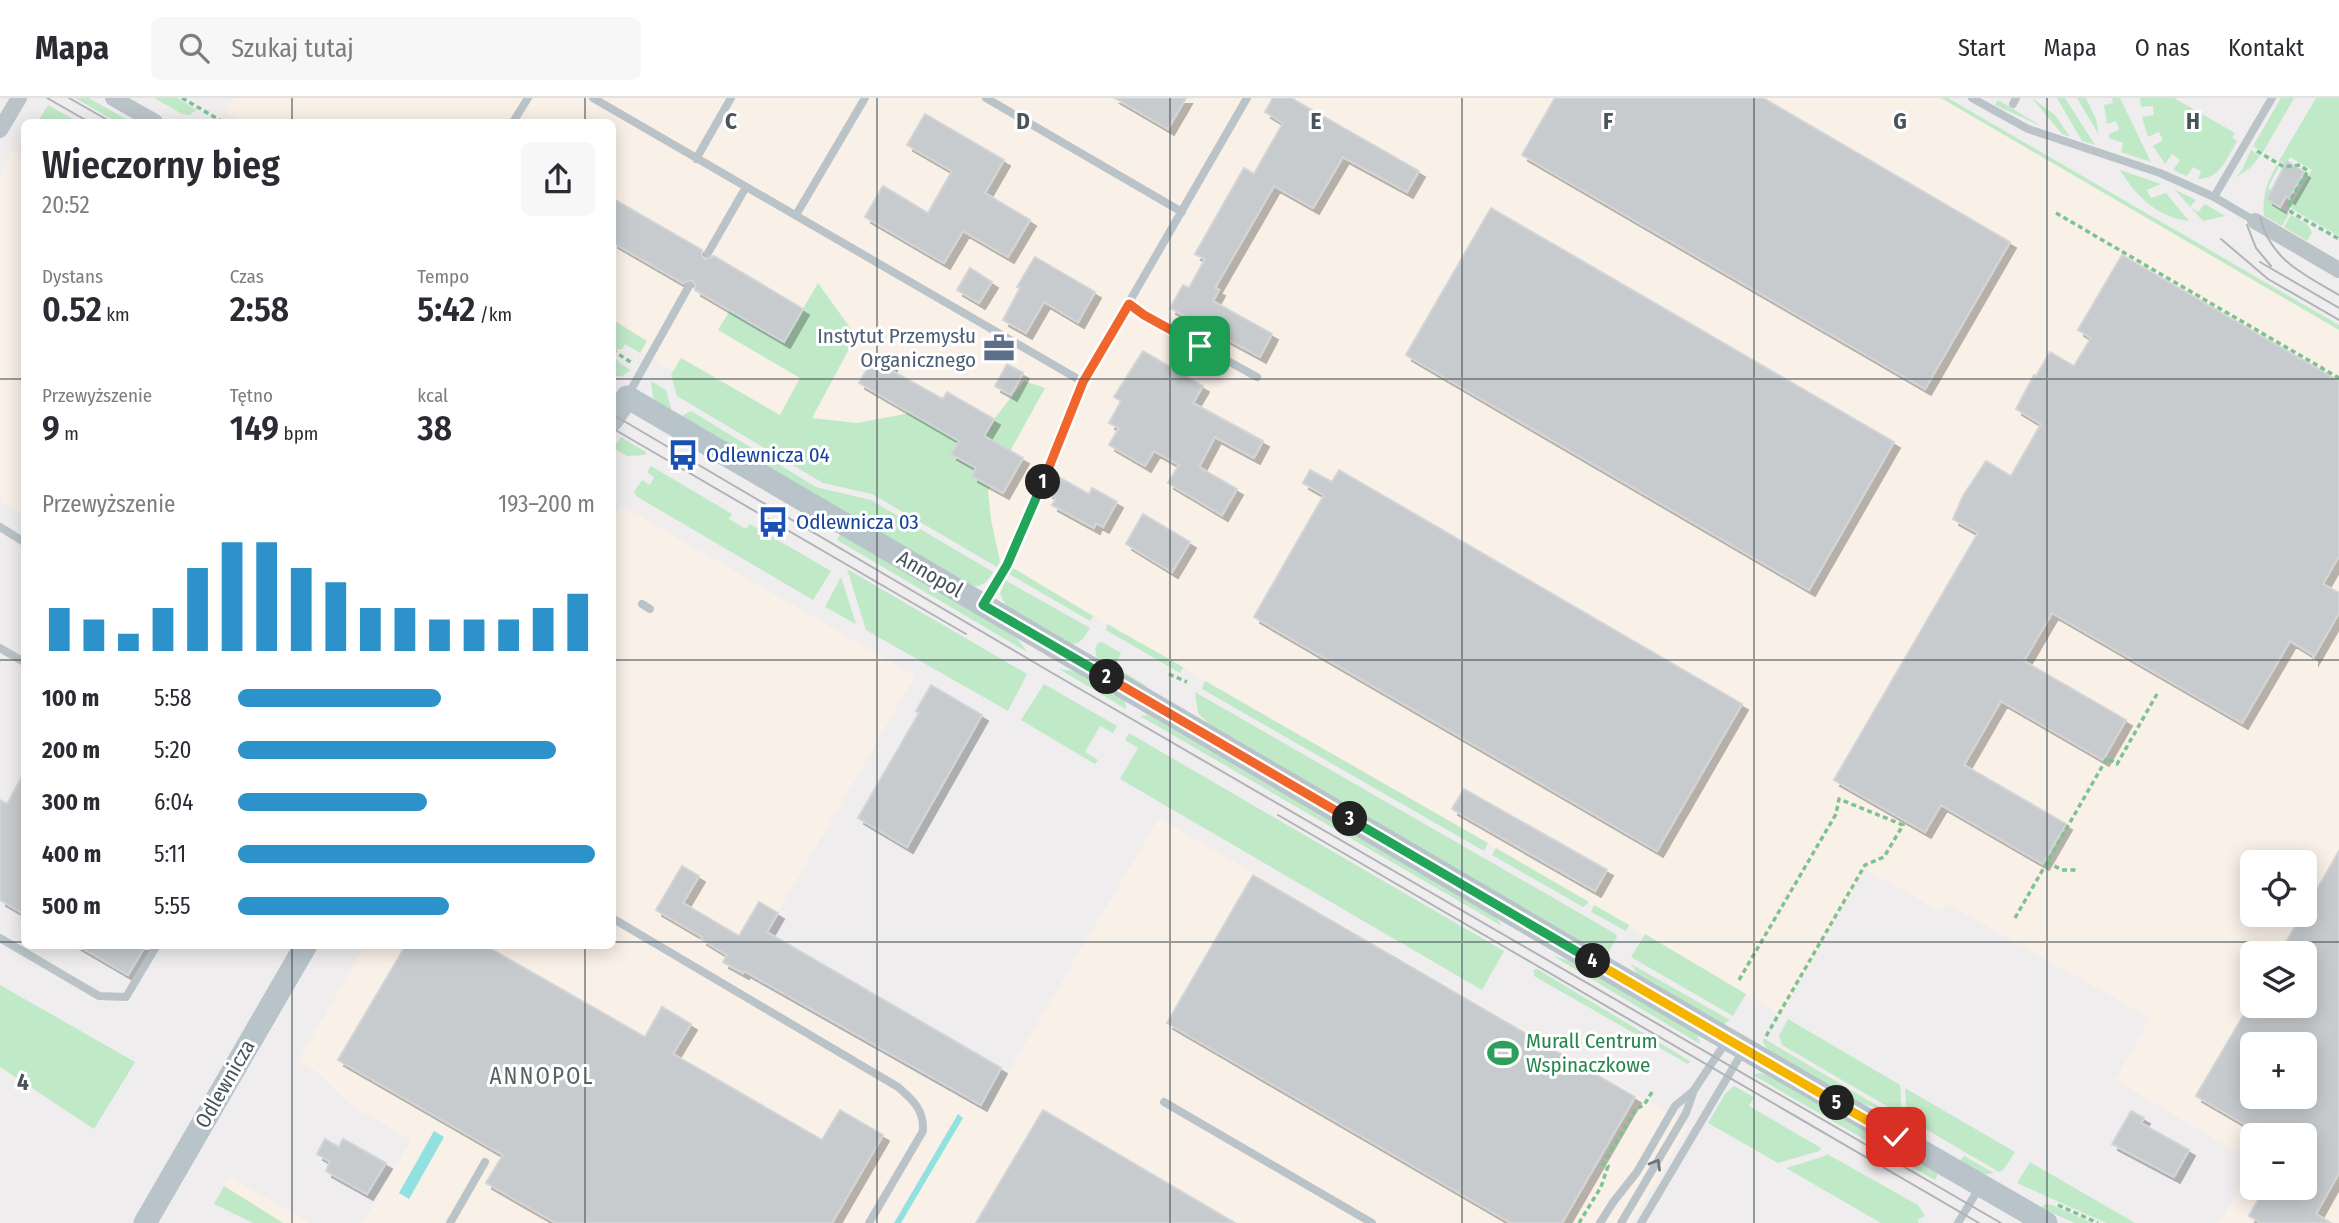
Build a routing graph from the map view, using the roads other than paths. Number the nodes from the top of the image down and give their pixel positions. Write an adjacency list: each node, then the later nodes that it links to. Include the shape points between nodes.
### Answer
1 (19, 98): 13 (street)
2 (113, 98): 11 (street)
3 (528, 98): 12 (lane)
4 (593, 98): 14 (lane)
5 (732, 98): 14 (lane)
6 (865, 98): 18 (lane)
7 (986, 98): 17 (lane)
8 (1247, 98): 17 (lane)
9 (1972, 98): 16 (lane, via 2028,128 2160,173)
10 (2272, 98): 16 (lane)
11 (150, 119)
12 (515, 119)
13 (0, 130)
14 (696, 159): 15 (lane)
15 (746, 187): 18 (lane); 20 (lane)
16 (2214, 197): 19 (lane)
17 (1182, 212): 23 (lane)
18 (796, 215): 25 (lane)
19 (2255, 221): 21 (street)
20 (708, 253)
21 (2339, 270)
22 (689, 286): 26 (lane)
23 (1129, 304): 24 (lane); 25 (lane)
24 (1257, 377)
25 (1083, 382): 29 (lane, via 1007,565)
26 (620, 393): 29 (street, Annopol)
27 (0, 527): 28 (lane)
28 (21, 540)
29 (983, 605): 36 (street, Annopol)
30 (0, 648): 31 (lane)
31 (21, 660)
32 (616, 920): 44 (lane, via 915,1101 924,1116 923,1131)
33 (0, 938): 34 (lane, via 99,996 126,998)
34 (156, 949)
35 (304, 949): 42 (street, Odlewnicza)
36 (1736, 1045): 37 (lane); 40 (street, Annopol); 48 (lane)
37 (1694, 1090): 46 (lane, via 1675,1106 1637,1172); 47 (lane, one-way to 37, via 1686,1113)
38 (1164, 1102): 45 (lane)
39 (485, 1162): 43 (lane)
40 (1980, 1186): 41 (street, Annopol); 49 (lane)
41 (2049, 1213)
42 (145, 1223)
43 (450, 1223)
44 (869, 1223)
45 (1372, 1223)
46 (1600, 1223)
47 (1621, 1223)
48 (1641, 1223)
49 (1958, 1223)

